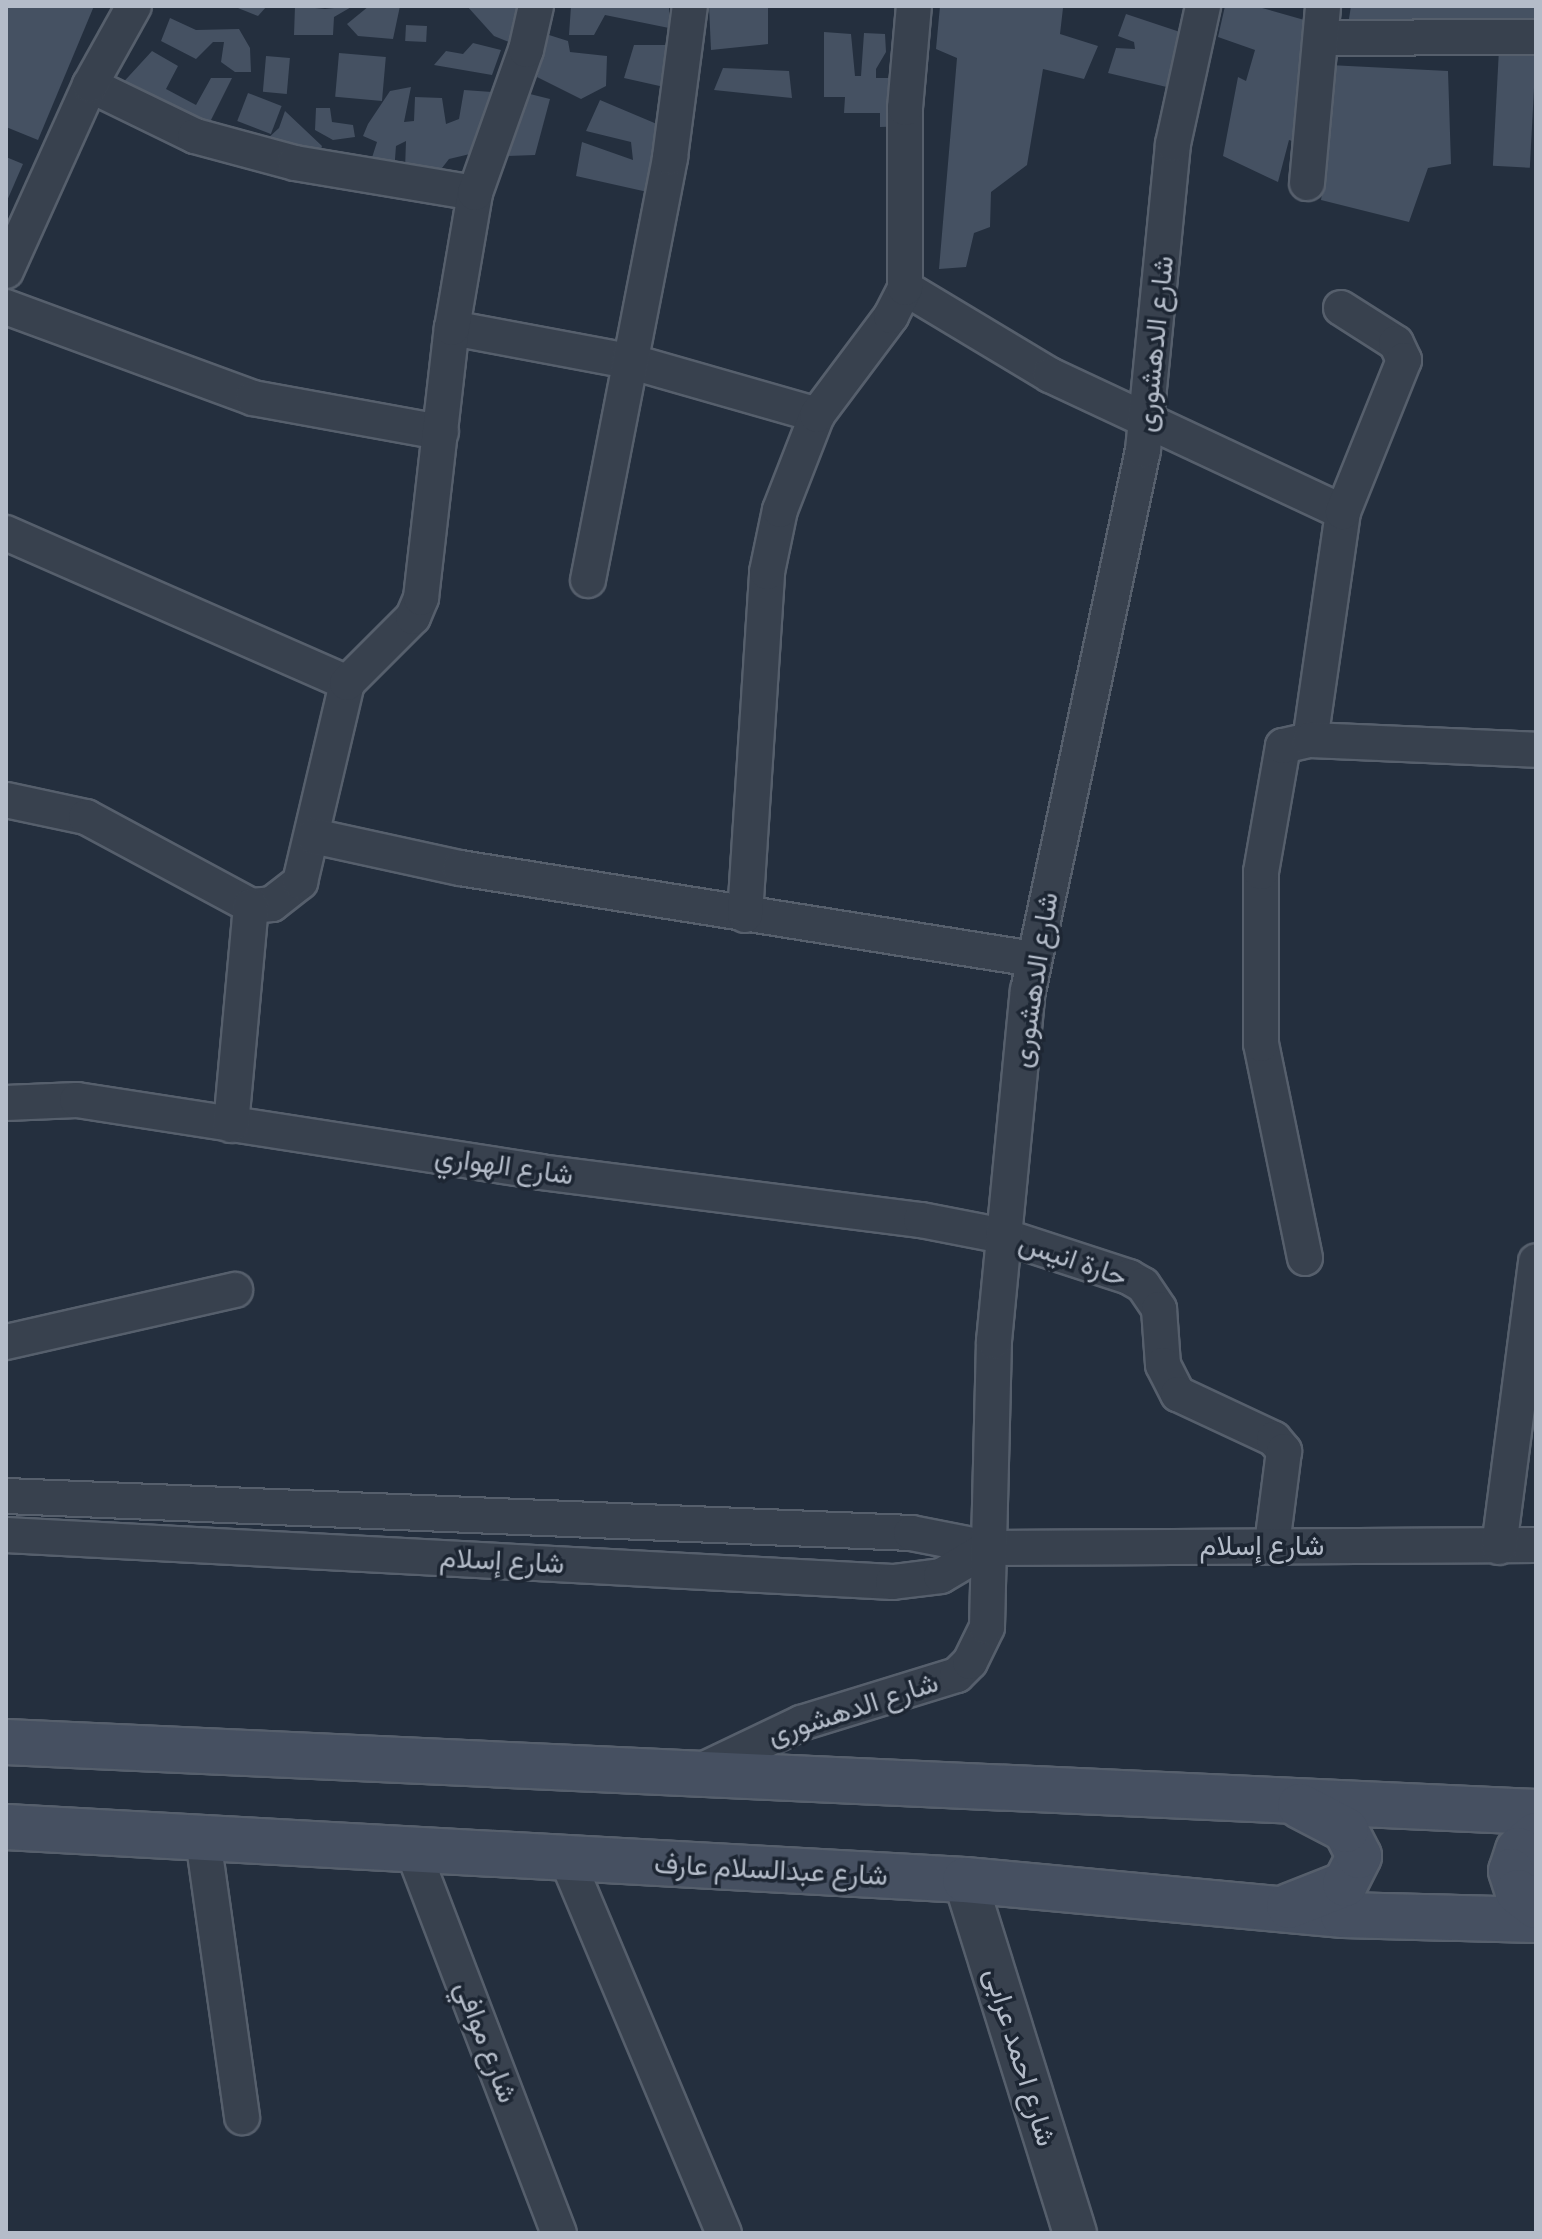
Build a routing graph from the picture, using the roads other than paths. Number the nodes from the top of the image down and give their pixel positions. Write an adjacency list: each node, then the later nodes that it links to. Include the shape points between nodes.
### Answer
1 (134, 6): 8 (street)
2 (536, 6): 10 (street, via 526,50)
3 (690, 6): 16 (street, via 684,75)
4 (914, 6): 12 (street, via 905,108)
5 (1203, 6): 18 (street, شارع الدهشورى, via 1173,144)
6 (1322, 22): 7 (street); 9 (street)
7 (1536, 37)
8 (90, 85): 10 (street, via 195,136 295,163); 11 (street)
9 (1307, 183)
10 (475, 193): 15 (street)
11 (6, 271)
12 (905, 288): 17 (street); 18 (street, via 1050,375)
13 (6, 307): 19 (street, via 253,398)
14 (1341, 308): 20 (street, via 1396,343 1404,360)
15 (452, 328): 16 (street); 19 (street)
16 (629, 361): 17 (street); 22 (street)
17 (817, 415): 29 (street, via 780,510 767,572)
18 (1147, 423): 20 (street); 30 (street, شارع الدهشورى)
19 (441, 432): 23 (street, via 421,598 413,617)
20 (1343, 512): 24 (street)
21 (6, 533): 23 (street)
22 (588, 580)
23 (347, 683): 27 (street)
24 (1310, 740): 25 (street); 34 (street, via 1283,746 1261,872 1264,1066)
25 (1536, 750)
26 (6, 800): 28 (street, via 86,817)
27 (313, 836): 28 (street, via 300,882 290,894 272,904); 29 (street, via 460,868)
28 (251, 906): 32 (street)
29 (745, 915): 30 (street)
30 (1033, 959): 33 (street, شارع الدهشورى)
31 (6, 1103): 32 (street, شارع الهواري, via 77,1100)
32 (231, 1125): 33 (street, شارع الهواري, via 540,1172 921,1220)
33 (1003, 1236): 40 (street, حارة انيس, via 1129,1277 1153,1296 1163,1365 1178,1394 1274,1439 1284,1451); 43 (street, شارع الدهشورى)
34 (1305, 1258)
35 (1536, 1261): 42 (street)
36 (235, 1290): 37 (street)
37 (6, 1342)
38 (6, 1496): 43 (street, شارع إسلام, via 911,1533)
39 (6, 1535): 43 (street, شارع إسلام, via 893,1582 941,1576)
40 (1272, 1545): 42 (street, شارع إسلام); 43 (street, شارع إسلام)
41 (1536, 1545): 42 (street, شارع إسلام)
42 (1499, 1547)
43 (988, 1548): 45 (street, شارع الدهشورى, via 987,1627 970,1662 957,1675 801,1723)
44 (6, 1742): 45 (main road)
45 (692, 1775): 46 (main road)
46 (1291, 1802): 47 (main road); 55 (main road, via 1346,1830 1359,1856 1345,1884)
47 (1536, 1812)
48 (6, 1827): 50 (main road, شارع عبدالسلام عارف)
49 (1536, 1835): 54 (main road, via 1518,1850 1511,1871 1518,1892)
50 (203, 1839): 51 (main road, شارع عبدالسلام عارف); 57 (street)
51 (413, 1851): 52 (main road, شارع عبدالسلام عارف); 58 (street, شارع موافي)
52 (567, 1860): 53 (main road, شارع عبدالسلام عارف); 59 (street)
53 (965, 1880): 55 (main road, شارع عبدالسلام عارف); 60 (street, شارع احمد عرابى)
54 (1536, 1906)
55 (1280, 1910): 56 (main road, شارع عبدالسلام عارف)
56 (1536, 1920)
57 (242, 2117)
58 (547, 2231)
59 (724, 2233)
60 (1075, 2233)

